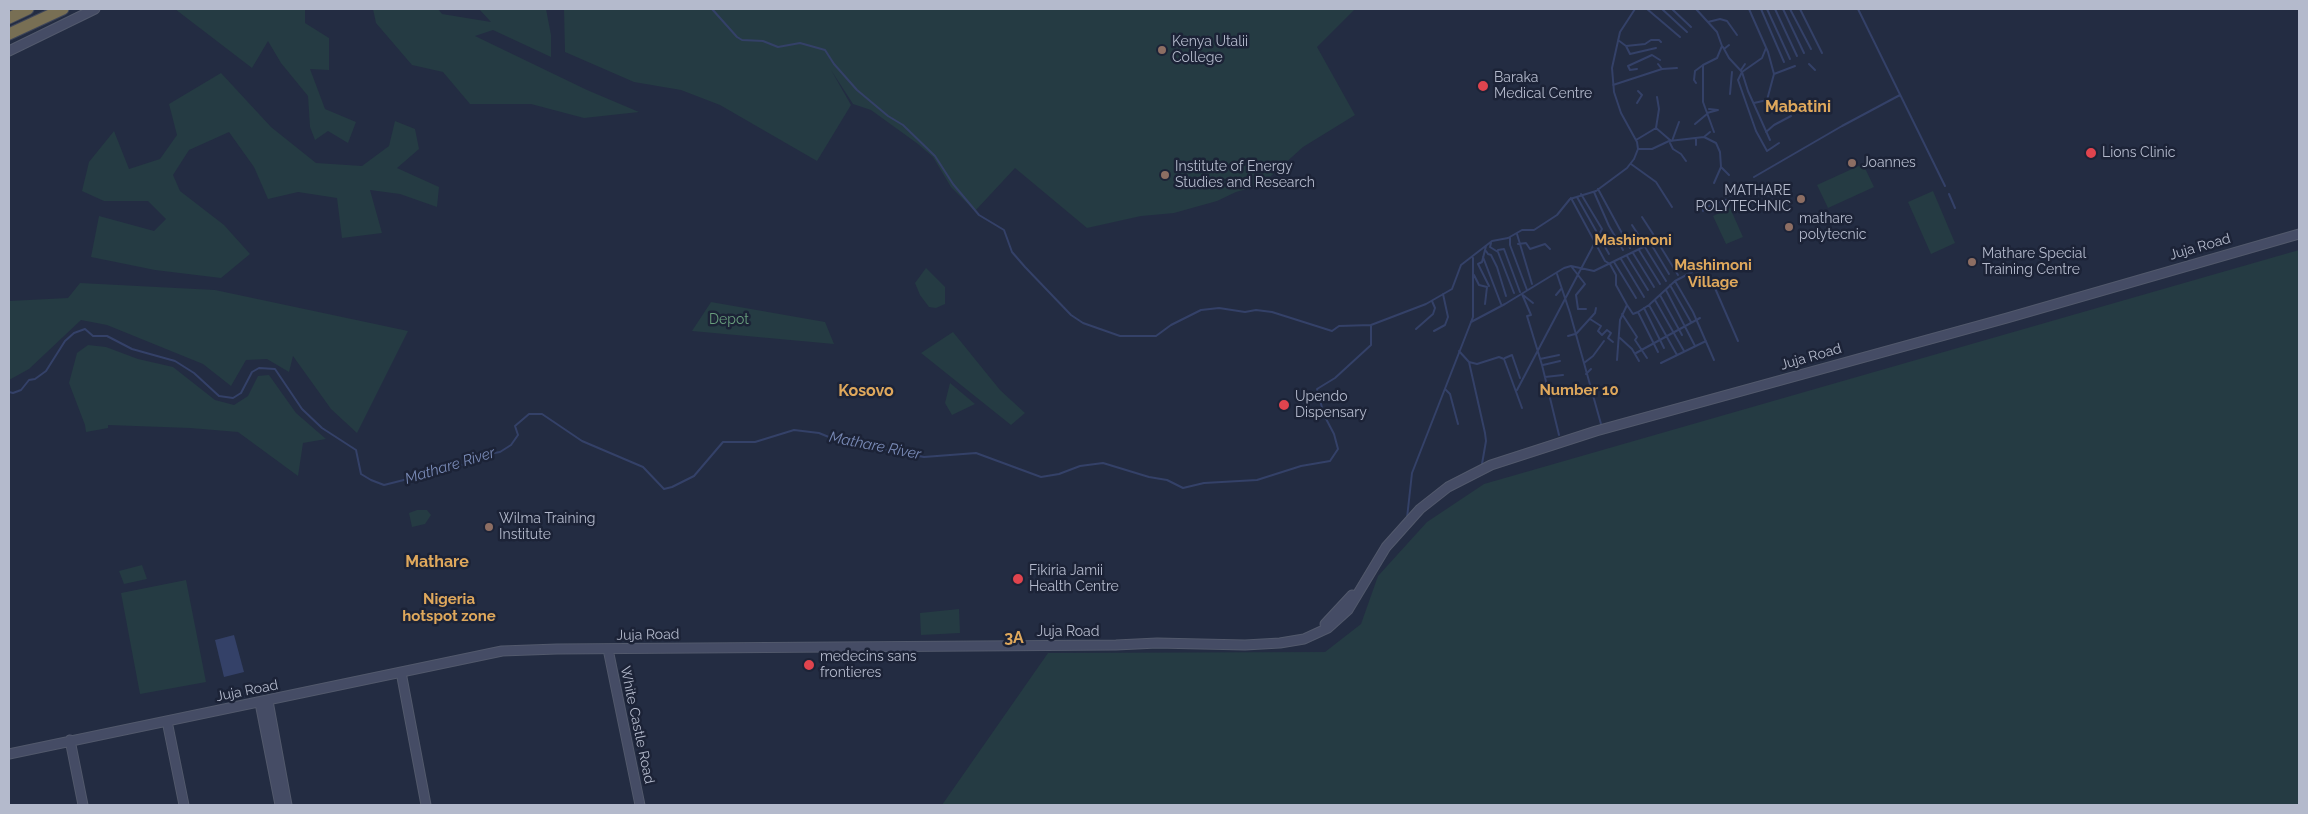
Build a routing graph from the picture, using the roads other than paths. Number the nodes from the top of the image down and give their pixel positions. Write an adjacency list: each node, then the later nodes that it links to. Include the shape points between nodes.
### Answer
1 (28, 9): 4 (highway)
2 (63, 9): 5 (highway)
3 (95, 9): 6 (main road)
4 (9, 18)
5 (9, 34)
6 (9, 51)
7 (2299, 234): 8 (main road, Juja Road, via 1596,431 1491,465 1459,480 1425,504 1399,531 1338,621 1313,636 1298,640 1245,645 1166,643)
8 (608, 650): 9 (main road, Juja Road, via 502,651); 22 (main road, White Castle Road)
9 (401, 672): 10 (main road, Juja Road); 21 (main road)
10 (292, 696): 11 (main road, Juja Road); 13 (main road, via 276,704)
11 (264, 702): 12 (main road, Juja Road); 13 (main road)
12 (243, 705): 13 (main road); 14 (main road, Juja Road)
13 (267, 720): 19 (main road); 20 (main road)
14 (167, 721): 15 (main road, Juja Road); 18 (main road)
15 (70, 740): 16 (main road, Juja Road); 17 (main road)
16 (9, 754)
17 (83, 805)
18 (184, 805)
19 (280, 805)
20 (288, 805)
21 (426, 805)
22 (640, 805)

